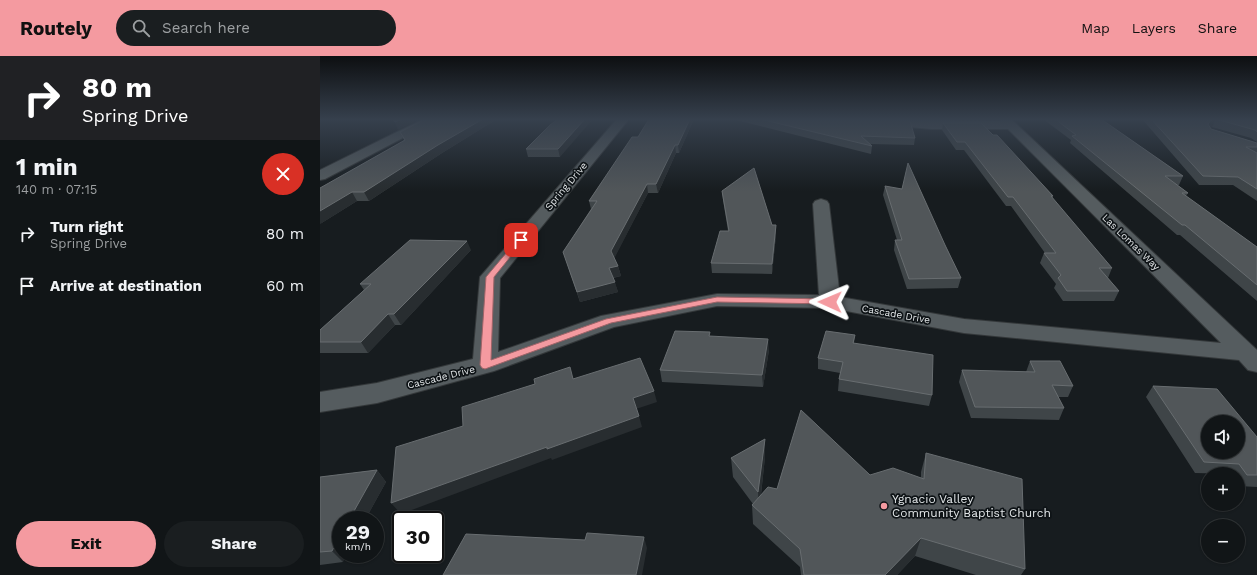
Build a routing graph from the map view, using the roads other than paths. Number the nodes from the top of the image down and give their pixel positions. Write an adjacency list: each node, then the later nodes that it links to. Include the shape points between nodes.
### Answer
1 (384, 143): 4 (street)
2 (602, 143): 8 (street, Spring Drive, via 490,277)
3 (1031, 143): 7 (street, Las Lomas Way)
4 (320, 176)
5 (821, 204): 6 (street)
6 (830, 302): 7 (street, Cascade Drive, via 964,326); 8 (street, Cascade Drive, via 717,300 609,321)
7 (1251, 358)
8 (485, 365): 9 (street, Cascade Drive, via 377,392)
9 (320, 402)

